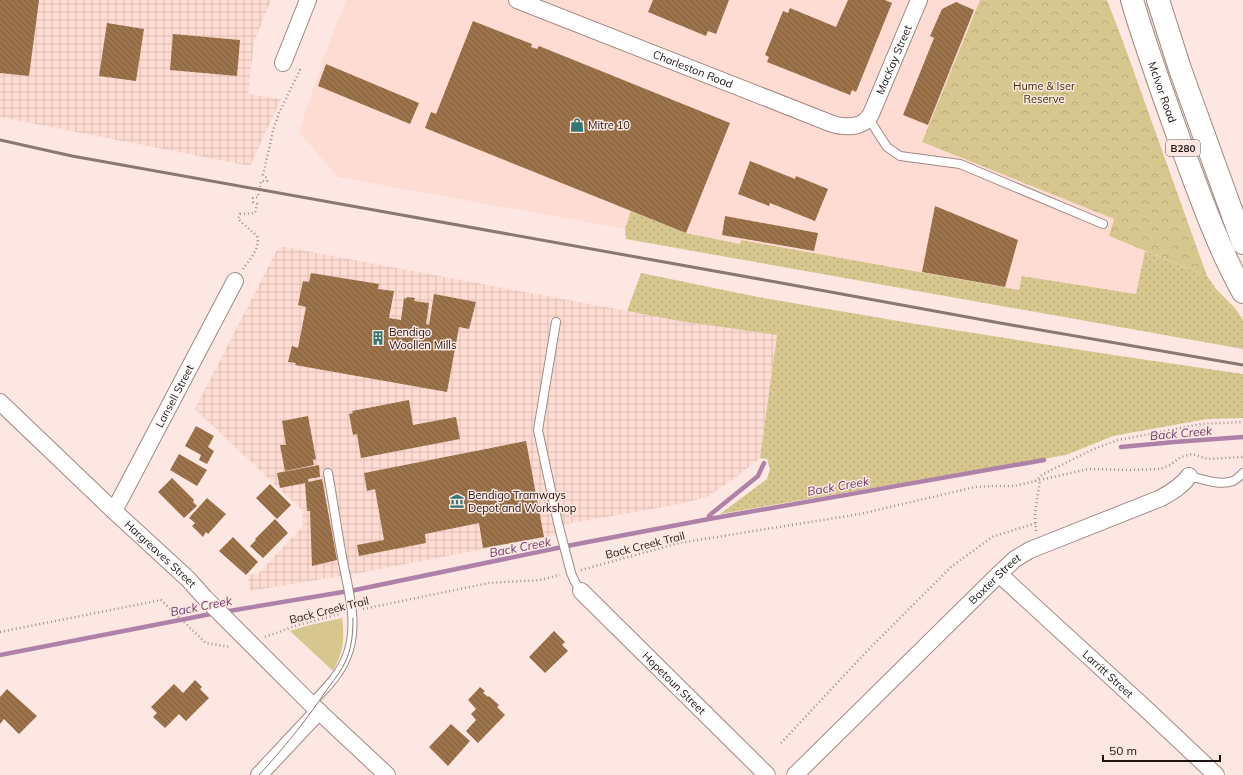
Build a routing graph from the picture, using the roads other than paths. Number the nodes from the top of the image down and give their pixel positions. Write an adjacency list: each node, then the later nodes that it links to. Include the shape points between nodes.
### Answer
1 (308, 0): 6 (street)
2 (517, 0): 7 (street, Charleston Road, via 830,123 846,126 861,124)
3 (919, 0): 7 (street, MacKay Street)
4 (1132, 0): 11 (main road, McIvor Road / B280, via 1154,70 1208,217)
5 (1158, 0): 9 (main road, B280, via 1182,76)
6 (283, 63)
7 (869, 119): 8 (lane, via 887,147 900,156 960,164)
8 (1103, 224)
9 (1243, 243)
10 (235, 281): 17 (street, Lansell Street)
11 (1243, 292)
12 (556, 322): 19 (lane, via 538,430 558,523 575,582)
13 (0, 402): 17 (street, Hargreaves Street)
14 (328, 473): 20 (lane, via 353,628 346,659)
15 (1243, 473): 16 (lane, Baxter Street, via 1228,482)
16 (1189, 476): 18 (street, Baxter Street, via 1176,489 1157,500 1037,547 1015,559)
17 (114, 511): 20 (street, Hargreaves Street, via 188,579)
18 (999, 574): 24 (street, Baxter Street); 25 (street, Larritt Street)
19 (581, 591): 23 (street, Hopetoun Street)
20 (315, 707): 21 (street); 22 (street, Hargreaves Street)
21 (259, 775)
22 (387, 775)
23 (767, 775)
24 (795, 775)
25 (1216, 775)

